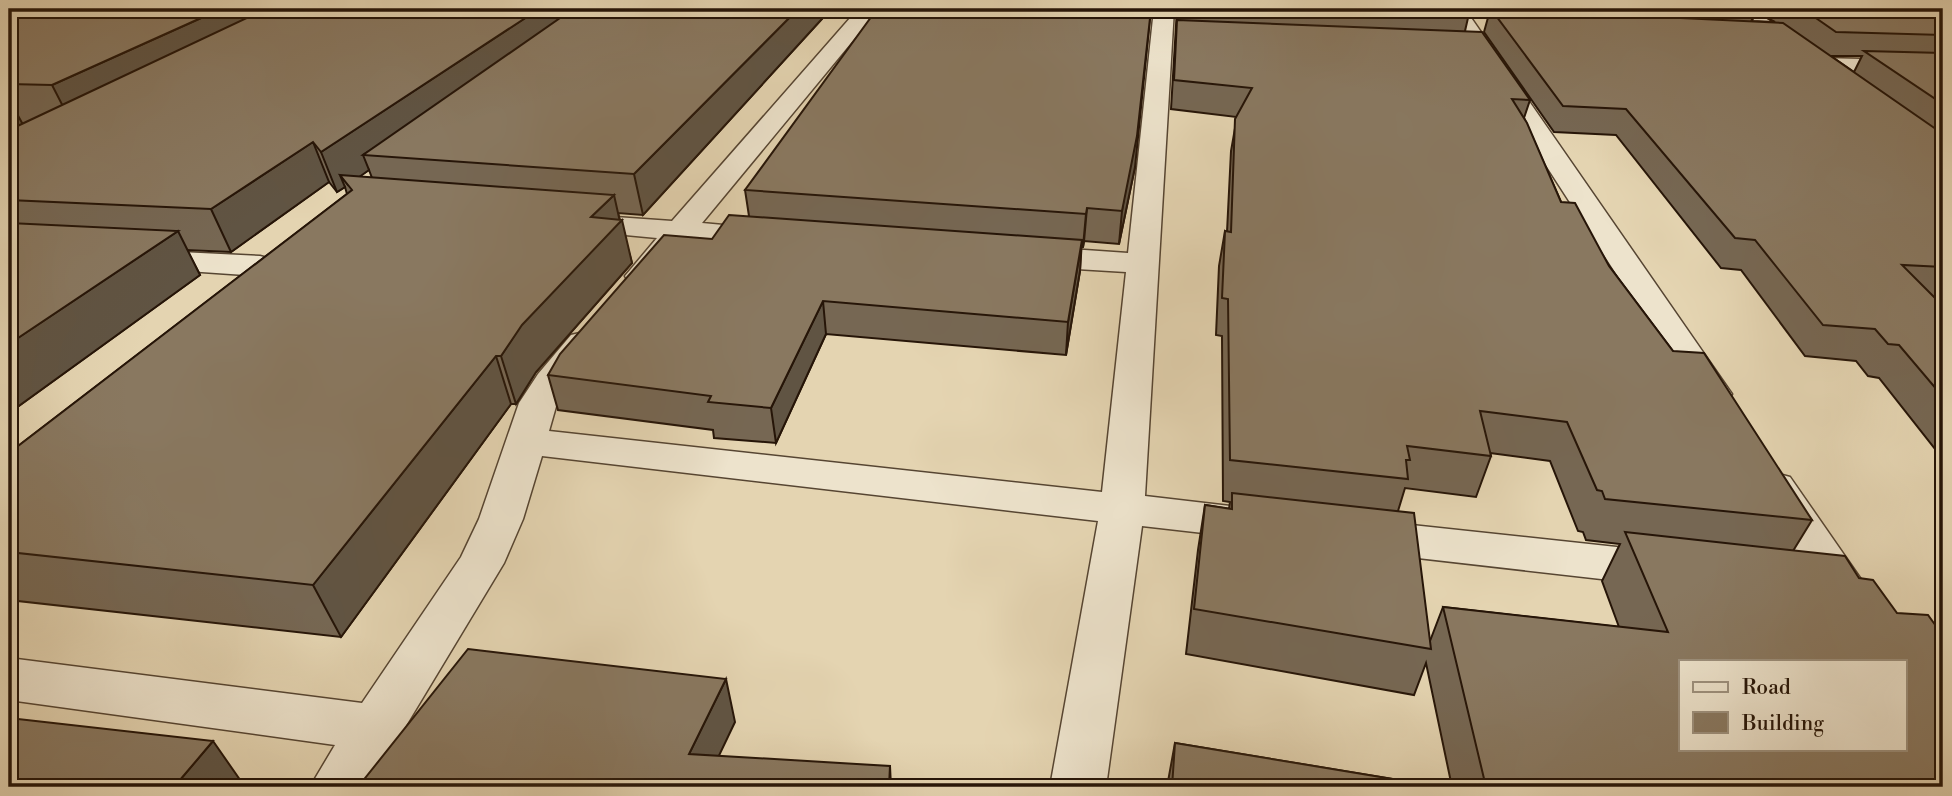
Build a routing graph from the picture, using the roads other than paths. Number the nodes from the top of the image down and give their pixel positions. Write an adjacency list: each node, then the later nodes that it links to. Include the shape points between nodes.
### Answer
1 (869, 9): 11 (street)
2 (1741, 9): 6 (street)
3 (1171, 28): 15 (street)
4 (1470, 31): 17 (street)
5 (1741, 35): 6 (street)
6 (1782, 37): 7 (street)
7 (1822, 65): 8 (street); 9 (street)
8 (1943, 68)
9 (1855, 89)
10 (544, 220): 11 (street)
11 (679, 231): 12 (street); 18 (street, via 551,382)
12 (802, 240)
13 (993, 253): 15 (street)
14 (107, 258): 16 (street, via 270,258)
15 (1144, 264): 20 (street)
16 (228, 292)
17 (1728, 417)
18 (525, 441): 20 (street); 26 (street, via 501,519 481,563)
19 (1759, 463): 23 (street)
20 (1122, 510): 21 (street); 28 (street)
21 (1704, 573)
22 (1788, 582): 23 (street)
23 (1843, 588): 24 (street)
24 (1889, 660)
25 (9, 679): 26 (street)
26 (378, 728): 27 (street)
27 (338, 787)
28 (1078, 787)

